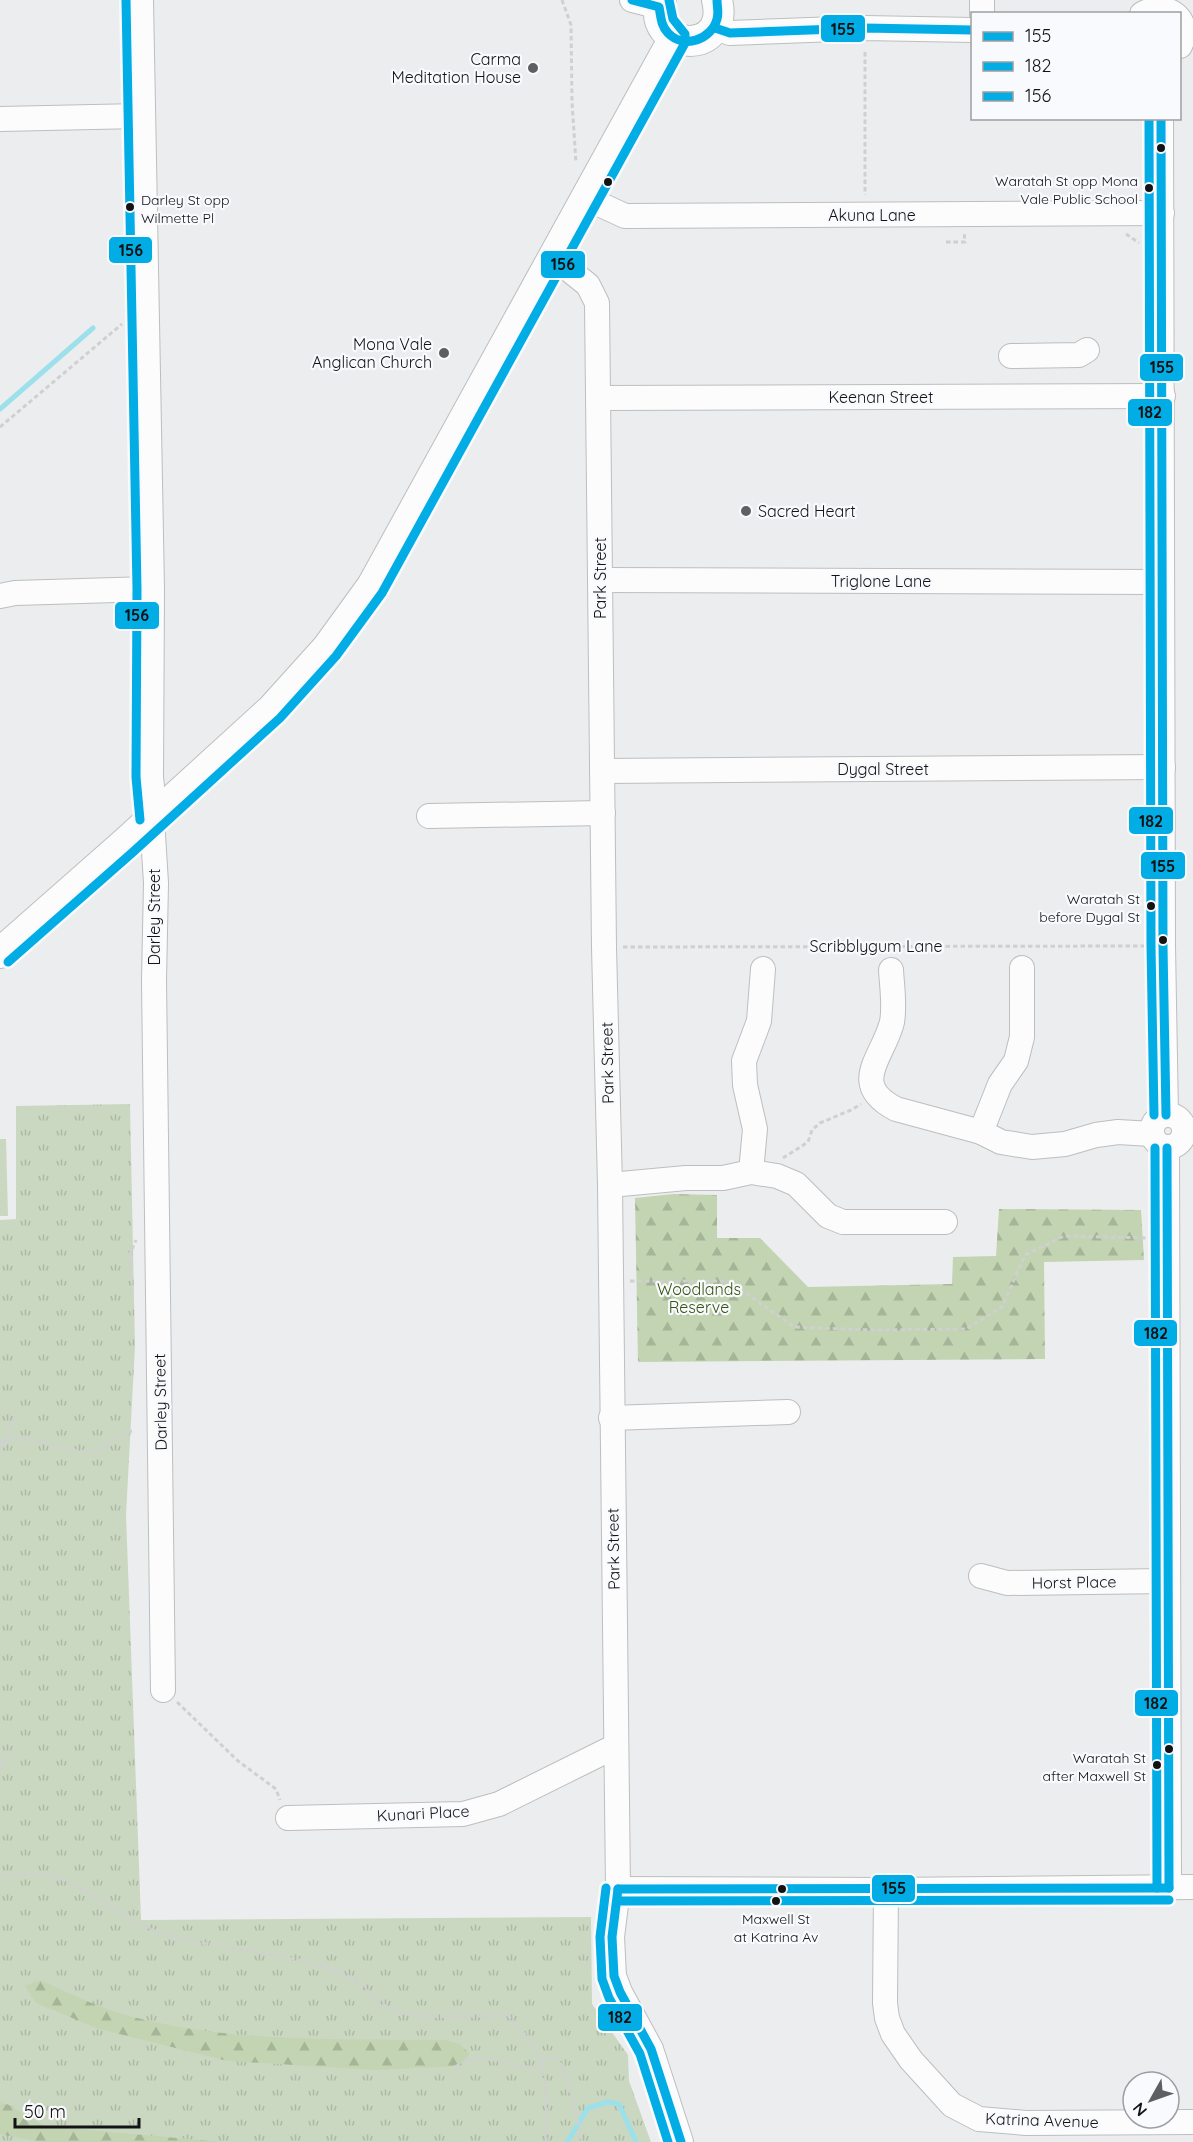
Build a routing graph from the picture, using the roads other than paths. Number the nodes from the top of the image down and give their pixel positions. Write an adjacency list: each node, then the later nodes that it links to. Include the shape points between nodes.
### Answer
1 (138, 0): 10 (main road, Darley Street)
2 (651, 2): 9 (main road, via 662,25)
3 (1155, 6): 4 (street, via 1169,5)
4 (1177, 12)
5 (716, 14): 7 (street, via 730,33 864,28); 9 (main road, via 701,40)
6 (1181, 15): 8 (street)
7 (971, 30)
8 (1186, 35)
9 (674, 38): 13 (main road)
10 (140, 116): 11 (street); 22 (main road, Darley Street)
11 (0, 119)
12 (1161, 120): 14 (street)
13 (586, 198): 14 (street, Akuna Lane, via 625,216); 15 (main road)
14 (1162, 213): 18 (street)
15 (553, 257): 19 (street, Park Street, via 588,285 597,303); 28 (main road, via 372,586 327,648 272,709)
16 (1087, 350): 17 (street, via 1079,356)
17 (1011, 356)
18 (1163, 396): 19 (street, Keenan Street); 21 (street)
19 (599, 398): 20 (street, Park Street)
20 (600, 580): 21 (street, Triglone Lane); 25 (street, Park Street)
21 (1162, 582): 24 (street)
22 (149, 589): 23 (street); 28 (main road, Darley Street, via 148,777)
23 (0, 596)
24 (1163, 767): 25 (street, Dygal Street); 34 (street)
25 (602, 771): 26 (street, Park Street)
26 (603, 813): 27 (street); 36 (street, Park Street)
27 (429, 816)
28 (152, 819): 29 (main road); 42 (street, Darley Street, via 156,884 154,1004)
29 (0, 952)
30 (1022, 968): 33 (street, via 1022,1037 1016,1061 999,1084)
31 (763, 969): 35 (street, via 759,1021 744,1061 755,1129)
32 (891, 970): 33 (street, via 892,1020 874,1061 871,1078 875,1094 896,1109)
33 (981, 1132): 34 (street, via 1001,1142 1032,1147 1118,1132)
34 (1173, 1132): 41 (street)
35 (751, 1172): 36 (street, via 723,1178); 37 (street, via 796,1184 828,1216 843,1222)
36 (610, 1185): 39 (street, Park Street)
37 (945, 1222)
38 (788, 1412): 39 (street)
39 (611, 1418): 43 (street, Park Street)
40 (981, 1576): 41 (street, Horst Place, via 1007,1583)
41 (1167, 1581): 45 (street)
42 (163, 1690)
43 (616, 1746): 44 (street, Kunari Place, via 499,1804 463,1814); 47 (street, Park Street)
44 (288, 1818)
45 (1169, 1887): 46 (street); 48 (street)
46 (1193, 1887)
47 (618, 1889): 48 (street); 50 (street, Park Street, via 612,1937 614,1976 651,2049)
48 (886, 1890): 49 (street, Katrina Avenue, via 887,2018 911,2060 952,2105 979,2119 1026,2123)
49 (1193, 2122)
50 (681, 2142)

